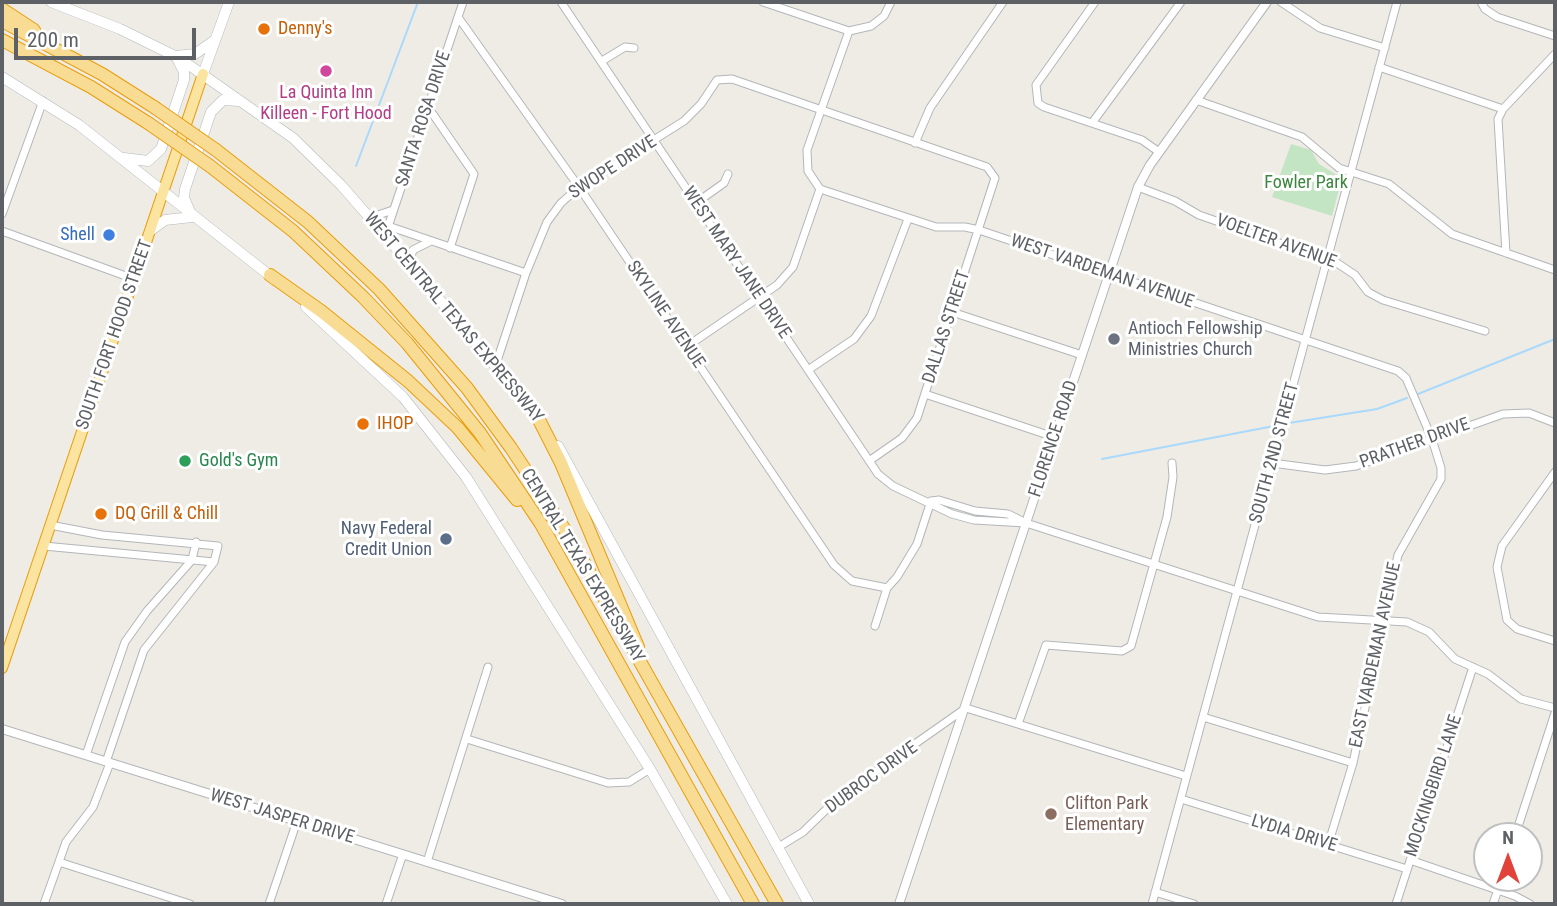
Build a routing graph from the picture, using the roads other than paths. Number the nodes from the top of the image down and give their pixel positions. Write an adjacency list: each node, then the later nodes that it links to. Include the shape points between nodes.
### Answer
1 (51, 2): 24 (main road, WEST CENTRAL TEXAS EXPRESSWAY)
2 (229, 2): 20 (main road, SOUTH FORT HOOD STREET)
3 (463, 2): 15 (street, SANTA ROSA DRIVE)
4 (561, 2): 25 (street, WEST MARY JANE DRIVE)
5 (763, 2): 17 (street)
6 (891, 2): 17 (street, via 872,26)
7 (1003, 2): 38 (street, via 930,108)
8 (1095, 2): 36 (street, via 1035,91 1044,107)
9 (1181, 2): 36 (street)
10 (1267, 2): 30 (street, FLORENCE ROAD)
11 (1281, 2): 22 (street, via 1320,28)
12 (1397, 2): 22 (street, SOUTH 2ND STREET)
13 (1481, 2): 18 (street, via 1497,18)
14 (2, 9): 27 (highway)
15 (458, 17): 33 (street, SANTA ROSA DRIVE); 43 (street, SKYLINE AVENUE)
16 (2, 21): 27 (highway, CENTRAL TEXAS EXPRESSWAY)
17 (849, 31): 35 (street)
18 (1555, 36)
19 (2, 40): 86 (highway, CENTRAL TEXAS EXPRESSWAY, bridge, via 148,123 293,231 398,334 460,406)
20 (215, 40): 24 (main road, via 195,54); 28 (main road, SOUTH FORT HOOD STREET)
21 (634, 48): 25 (street, via 625,47)
22 (1384, 48): 26 (street, SOUTH 2ND STREET)
23 (1555, 54): 34 (street)
24 (175, 56): 28 (main road, WEST CENTRAL TEXAS EXPRESSWAY); 40 (main road, via 184,80 160,149 148,161)
25 (602, 61): 37 (street, WEST MARY JANE DRIVE)
26 (1379, 67): 34 (street); 41 (street, SOUTH 2ND STREET)
27 (102, 74): 101 (highway, CENTRAL TEXAS EXPRESSWAY, bridge, via 216,150 308,222 371,281 467,388 544,497)
28 (203, 74): 32 (main road, WEST CENTRAL TEXAS EXPRESSWAY); 46 (highway, SOUTH FORT HOOD STREET)
29 (2, 77): 31 (main road)
30 (1196, 100): 39 (street, FLORENCE ROAD); 41 (street, via 1302,137 1331,163)
31 (43, 101): 40 (main road); 49 (street)
32 (249, 104): 50 (main road, via 231,98 211,111 185,189); 51 (main road, WEST CENTRAL TEXAS EXPRESSWAY, via 293,138)
33 (428, 107): 48 (street, SANTA ROSA DRIVE); 58 (street, via 474,174)
34 (1503, 109): 59 (street, via 1498,119)
35 (821, 110): 37 (street, SWOPE DRIVE, via 721,79 684,121); 38 (street); 45 (street, via 806,162)
36 (1092, 123): 39 (street, via 1142,140)
37 (655, 141): 43 (street, SWOPE DRIVE); 47 (street, WEST MARY JANE DRIVE)
38 (915, 143): 53 (street, DALLAS STREET, via 993,173 995,183)
39 (1159, 152): 44 (street, FLORENCE ROAD)
40 (120, 158): 46 (main road)
41 (1351, 172): 59 (street, via 1389,184 1452,234); 60 (street, SOUTH 2ND STREET)
42 (728, 174): 47 (street, via 724,183)
43 (579, 187): 63 (street, SWOPE DRIVE, via 547,222); 71 (street, SKYLINE AVENUE)
44 (1138, 187): 60 (street, VOELTER AVENUE, via 1199,215); 64 (street, FLORENCE ROAD)
45 (820, 189): 52 (street, WEST VARDEMAN AVENUE); 67 (street, via 793,267)
46 (163, 193): 50 (main road); 55 (highway, SOUTH FORT HOOD STREET)
47 (696, 203): 67 (street, WEST MARY JANE DRIVE)
48 (394, 210): 51 (street); 56 (street, SANTA ROSA DRIVE)
49 (2, 214)
50 (193, 217): 55 (main road, via 165,220); 65 (main road)
51 (369, 218): 56 (main road, WEST CENTRAL TEXAS EXPRESSWAY)
52 (908, 219): 53 (street, WEST VARDEMAN AVENUE, via 936,227); 74 (street, via 872,316 854,339)
53 (979, 230): 64 (street, WEST VARDEMAN AVENUE); 68 (street, DALLAS STREET)
54 (2, 231): 66 (street)
55 (150, 231): 66 (highway, SOUTH FORT HOOD STREET)
56 (387, 231): 57 (street); 61 (main road, WEST CENTRAL TEXAS EXPRESSWAY)
57 (431, 241): 58 (street); 61 (street, via 413,250)
58 (450, 248): 63 (street)
59 (1506, 253): 62 (street)
60 (1327, 259): 69 (street, VOELTER AVENUE, via 1347,268 1368,292 1383,300); 70 (street, SOUTH 2ND STREET)
61 (409, 263): 73 (main road, WEST CENTRAL TEXAS EXPRESSWAY)
62 (1555, 270)
63 (526, 273): 73 (street, SWOPE DRIVE)
64 (1109, 274): 70 (street, WEST VARDEMAN AVENUE); 72 (street, FLORENCE ROAD)
65 (270, 275): 86 (highway, via 365,345 427,399); 111 (main road, via 362,356 444,445 505,534)
66 (134, 279): 87 (highway, SOUTH FORT HOOD STREET)
67 (760, 298): 71 (street); 74 (street, WEST MARY JANE DRIVE)
68 (952, 312): 72 (street); 75 (street, DALLAS STREET)
69 (1485, 331)
70 (1305, 340): 79 (street, EAST VARDEMAN AVENUE, via 1402,374); 82 (street, SOUTH 2ND STREET)
71 (686, 347): 93 (street, SKYLINE AVENUE, via 843,576)
72 (1082, 355): 78 (street, FLORENCE ROAD)
73 (496, 364): 76 (main road, WEST CENTRAL TEXAS EXPRESSWAY)
74 (808, 370): 80 (street, WEST MARY JANE DRIVE)
75 (925, 394): 78 (street); 80 (street, DALLAS STREET, via 912,426)
76 (536, 414): 101 (highway, via 561,463); 117 (main road, WEST CENTRAL TEXAS EXPRESSWAY, via 579,480)
77 (1555, 423): 79 (street, PRATHER DRIVE, via 1529,413 1503,414)
78 (1054, 437): 85 (street, FLORENCE ROAD)
79 (1432, 439): 82 (street, PRATHER DRIVE, via 1369,463 1338,469); 95 (street, EAST VARDEMAN AVENUE, via 1441,479 1398,555)
80 (869, 461): 84 (street, WEST MARY JANE DRIVE, via 893,486)
81 (1172, 463): 92 (street, via 1167,517)
82 (1272, 463): 94 (street, SOUTH 2ND STREET)
83 (1555, 472): 97 (street, via 1502,546 1497,567 1507,620 1517,629)
84 (930, 501): 85 (street, WEST MARY JANE DRIVE, via 939,500 974,516 1009,514); 93 (street, via 917,544)
85 (1026, 523): 92 (street, WEST MARY JANE DRIVE); 102 (street, FLORENCE ROAD)
86 (541, 524): 132 (highway, CENTRAL TEXAS EXPRESSWAY)
87 (50, 525): 88 (street, via 102,536); 89 (highway, SOUTH FORT HOOD STREET)
88 (196, 542): 90 (street); 91 (street, via 218,546)
89 (44, 545): 90 (street); 100 (highway, SOUTH FORT HOOD STREET)
90 (192, 560): 91 (street); 108 (street, via 125,642)
91 (214, 562): 109 (street, via 144,650)
92 (1154, 565): 94 (street, WEST MARY JANE DRIVE); 105 (street, via 1131,646 1122,651 1046,645)
93 (887, 588): 96 (street)
94 (1238, 591): 95 (street, WEST MARY JANE DRIVE, via 1329,619); 104 (street, SOUTH 2ND STREET)
95 (1383, 619): 99 (street, WEST MARY JANE DRIVE, via 1429,632 1455,659); 110 (street, EAST VARDEMAN AVENUE)
96 (875, 626)
97 (1555, 641)
98 (488, 667): 107 (street)
99 (1473, 667): 103 (street, WEST MARY JANE DRIVE, via 1521,699); 119 (street, MOCKINGBIRD LANE)
100 (2, 668)
101 (648, 677): 133 (highway, CENTRAL TEXAS EXPRESSWAY)
102 (966, 708): 105 (street); 117 (street, DUBROC DRIVE, via 838,798 803,832); 135 (street, FLORENCE ROAD)
103 (1555, 710): 115 (street)
104 (1203, 717): 110 (street); 112 (street, SOUTH 2ND STREET)
105 (1018, 724): 112 (street)
106 (2, 729): 108 (street, WEST JASPER DRIVE)
107 (467, 738): 111 (street, via 608,783 629,782); 121 (street)
108 (86, 755): 109 (street, WEST JASPER DRIVE)
109 (108, 762): 114 (street, WEST JASPER DRIVE); 120 (street, via 93,807 66,842)
110 (1353, 763): 116 (street, EAST VARDEMAN AVENUE)
111 (650, 769): 131 (main road)
112 (1186, 776): 113 (street, SOUTH 2ND STREET)
113 (1181, 799): 116 (street, LYDIA DRIVE); 124 (street, SOUTH 2ND STREET)
114 (297, 821): 118 (street, WEST JASPER DRIVE); 128 (street)
115 (1519, 822)
116 (1328, 845): 122 (street, LYDIA DRIVE)
117 (777, 848): 134 (main road, WEST CENTRAL TEXAS EXPRESSWAY)
118 (403, 855): 121 (street, WEST JASPER DRIVE); 129 (street)
119 (1410, 860): 122 (street, MOCKINGBIRD LANE); 123 (street)
120 (59, 862): 126 (street); 127 (street)
121 (427, 862): 130 (street, WEST JASPER DRIVE)
122 (1407, 869): 138 (street, MOCKINGBIRD LANE)
123 (1473, 881)
124 (1155, 892): 136 (street, SOUTH 2ND STREET); 137 (street)
125 (1503, 892): 139 (street)
126 (44, 904)
127 (190, 904)
128 (269, 904)
129 (386, 904)
130 (560, 904)
131 (727, 904)
132 (753, 904)
133 (776, 904)
134 (809, 904)
135 (899, 904)
136 (1152, 904)
137 (1194, 904)
138 (1396, 904)
139 (1530, 904)

